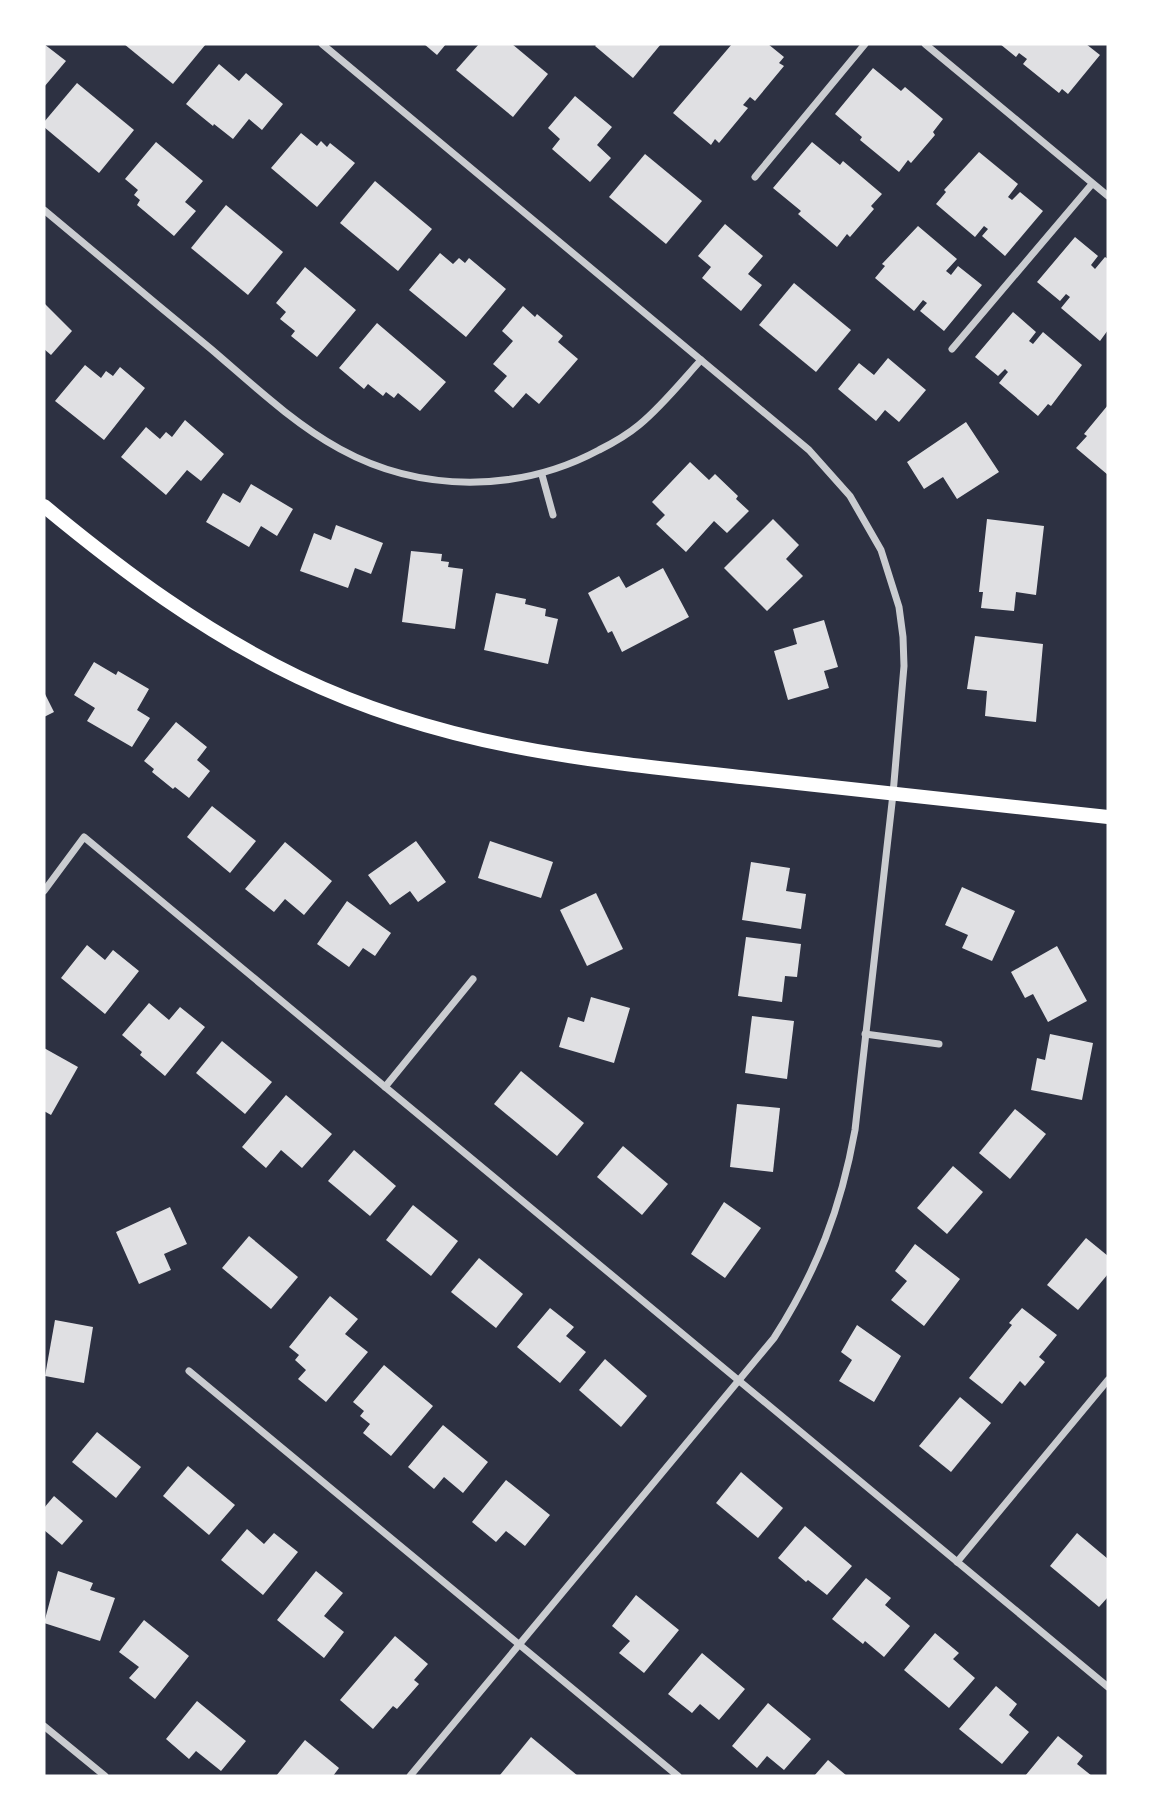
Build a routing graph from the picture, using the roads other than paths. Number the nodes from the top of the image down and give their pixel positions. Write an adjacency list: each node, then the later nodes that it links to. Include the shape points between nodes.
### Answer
1 (322, 44): 9 (street)
2 (865, 44): 4 (street)
3 (925, 44): 5 (street)
4 (755, 177)
5 (1093, 184): 6 (street); 8 (street)
6 (1108, 196)
7 (44, 210): 10 (street, via 287,413 340,449 366,462 424,478 484,483)
8 (952, 349)
9 (701, 360): 10 (street, via 639,426 584,458); 13 (street, via 830,471 881,550 903,637)
10 (542, 475): 12 (street)
11 (44, 506): 13 (main road, via 127,574 209,630 300,678 397,717 446,733 559,756)
12 (553, 515)
13 (893, 794): 14 (main road); 17 (street)
14 (1108, 817)
15 (44, 891): 19 (street, via 84,837)
16 (472, 979): 19 (street)
17 (865, 1034): 18 (street); 22 (street, via 848,1167 827,1239 794,1306)
18 (939, 1044)
19 (385, 1087): 22 (street)
20 (189, 1371): 24 (street)
21 (1108, 1380): 23 (street)
22 (740, 1381): 23 (street); 24 (street)
23 (957, 1562): 25 (street)
24 (520, 1644): 28 (street); 29 (street)
25 (1108, 1687)
26 (44, 1726): 27 (street)
27 (105, 1776)
28 (410, 1776)
29 (678, 1776)

